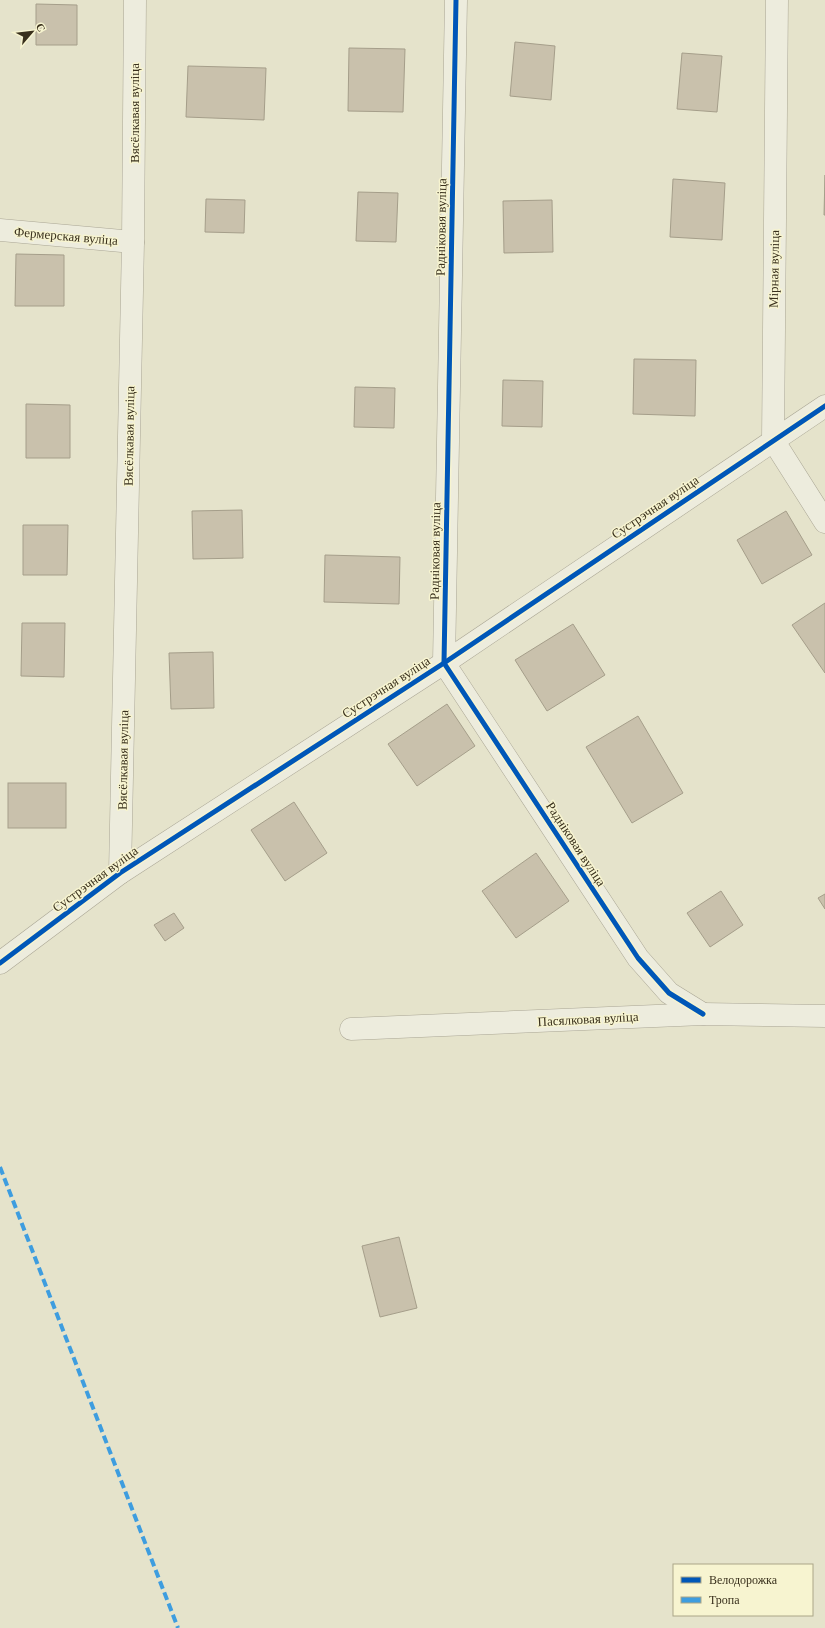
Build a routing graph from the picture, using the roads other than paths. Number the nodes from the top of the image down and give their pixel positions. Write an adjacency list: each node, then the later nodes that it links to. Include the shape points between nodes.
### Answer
1 (135, 0): 5 (street, Вясёлкавая вуліца)
2 (456, 0): 9 (street, Радніковая вуліца)
3 (777, 0): 7 (street, Мірная вуліца)
4 (0, 230): 5 (street, Фермерская вуліца)
5 (133, 242): 10 (street, Вясёлкавая вуліца)
6 (825, 406): 7 (street, Сустрэчная вуліца)
7 (772, 440): 8 (street); 9 (street, Сустрэчная вуліца)
8 (825, 522)
9 (444, 663): 10 (street, Сустрэчная вуліца); 12 (street, Радніковая вуліца, via 638,958 669,993)
10 (120, 873): 11 (street, Сустрэчная вуліца)
11 (0, 963)
12 (703, 1014): 13 (street, Пасялковая вуліца); 14 (street, Пасялковая вуліца)
13 (825, 1016)
14 (351, 1029)

